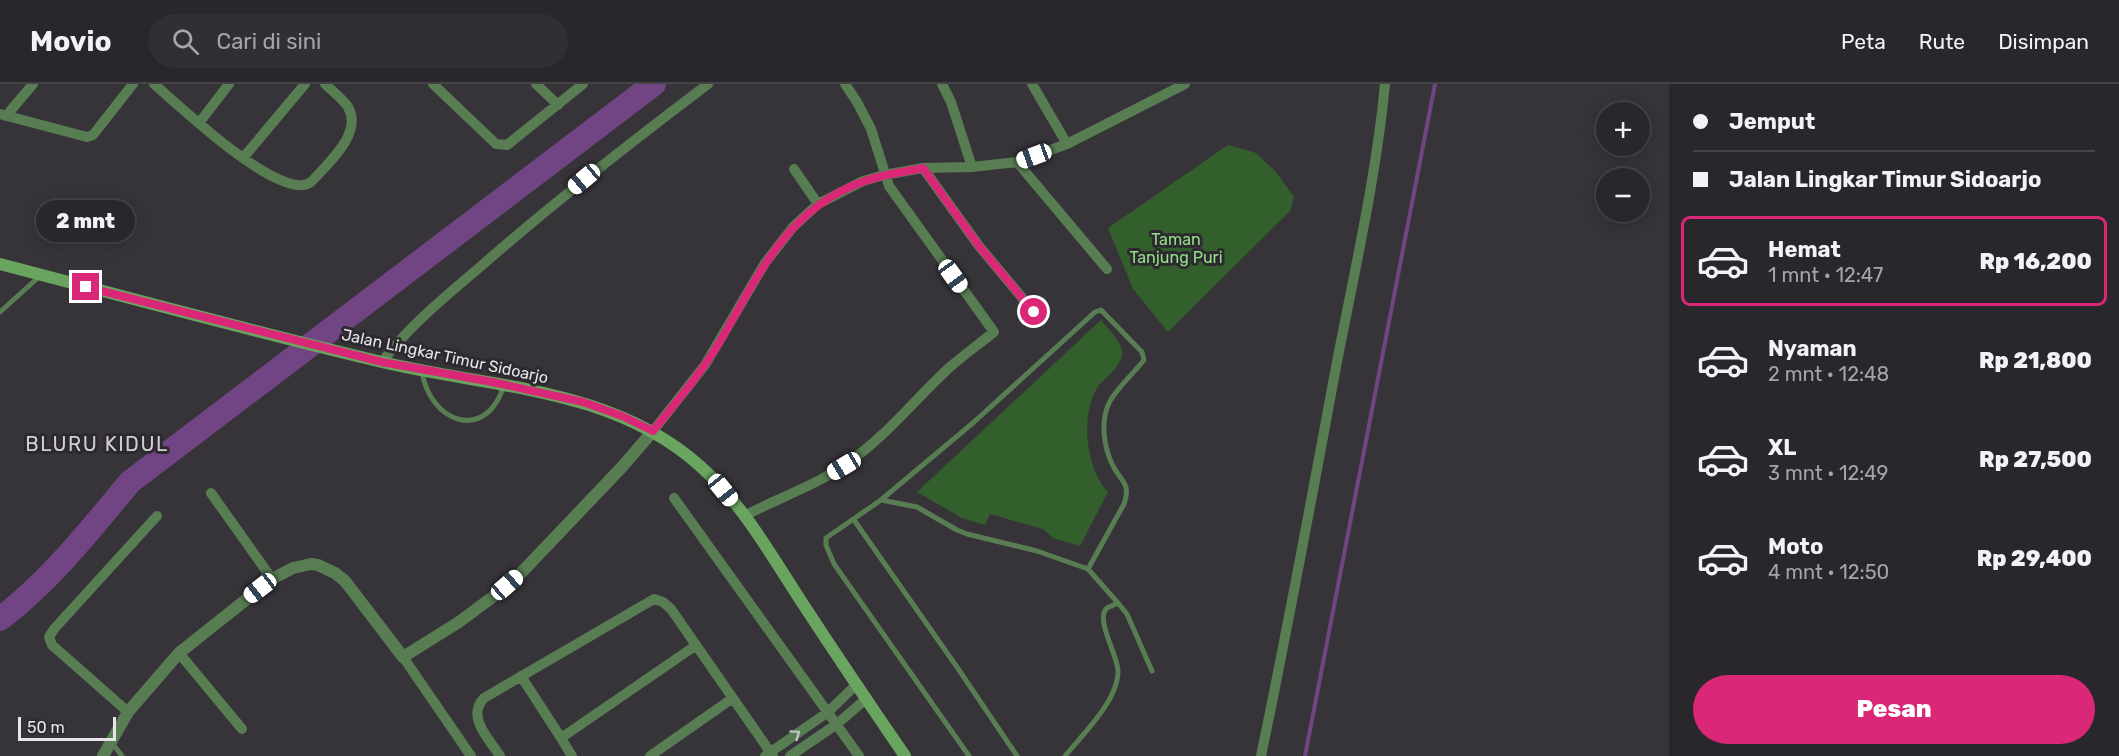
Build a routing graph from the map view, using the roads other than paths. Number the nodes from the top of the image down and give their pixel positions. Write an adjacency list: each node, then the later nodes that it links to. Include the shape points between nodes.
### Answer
1 (33, 84): 17 (street)
2 (133, 84): 17 (street, via 87,138)
3 (154, 84): 18 (street)
4 (230, 84): 18 (street)
5 (305, 84): 20 (street)
6 (325, 84): 20 (street, via 348,106 350,129 346,141 314,179 303,185 291,183)
7 (434, 84): 16 (street, via 496,144 507,146)
8 (537, 84): 16 (street)
9 (583, 84): 16 (street)
10 (708, 84): 32 (street, via 512,239 412,327)
11 (845, 84): 25 (street, via 871,129)
12 (942, 84): 22 (street)
13 (1032, 84): 19 (street)
14 (1185, 84): 19 (street)
15 (1385, 84): 72 (street, via 1357,260)
16 (558, 105)
17 (3, 115)
18 (199, 123): 20 (street)
19 (1067, 144): 21 (street)
20 (243, 158)
21 (1017, 162): 22 (street); 28 (street)
22 (972, 167): 23 (street)
23 (923, 168): 25 (street); 31 (street, via 979,246)
24 (794, 169): 26 (street)
25 (884, 175): 26 (street); 40 (street, via 994,333 951,367 888,431 844,466)
26 (818, 204): 35 (street, via 765,262 705,365)
27 (0, 264): 29 (main road, Jalan Lingkar Timur Sidoarjo)
28 (1107, 269)
29 (41, 275): 30 (lane); 32 (main road, Jalan Lingkar Timur Sidoarjo)
30 (0, 312)
31 (1034, 312)
32 (382, 362): 33 (main road, Jalan Lingkar Timur Sidoarjo)
33 (422, 370): 34 (main road, Jalan Lingkar Timur Sidoarjo); 34 (lane, via 431,399 446,413 465,420 476,420 490,412 500,399)
34 (504, 384): 35 (main road, Jalan Lingkar Timur Sidoarjo, via 583,402)
35 (653, 431): 40 (main road, Jalan Lingkar Timur Sidoarjo, via 701,467); 47 (street, via 521,573 459,622)
36 (211, 493): 43 (street)
37 (674, 498): 53 (street)
38 (881, 500): 41 (lane); 42 (lane, via 917,507 967,534 1037,551); 42 (lane, via 1101,310 1142,352 1144,360 1109,404 1105,444 1128,492)
39 (157, 516): 54 (street, via 49,637 52,645)
40 (744, 516): 50 (main road, Jalan Lingkar Timur Sidoarjo)
41 (854, 520): 69 (lane, via 826,538 834,564); 70 (lane)
42 (1088, 569): 44 (lane)
43 (272, 579): 46 (street); 47 (street, via 306,564 335,573)
44 (1118, 603): 48 (lane, via 1127,614); 71 (lane, via 1105,611 1104,623 1118,664 1114,689 1102,711)
45 (695, 646): 49 (street, via 667,604 654,599); 51 (street); 57 (street)
46 (179, 653): 54 (street); 56 (street)
47 (403, 657): 62 (street)
48 (1152, 671)
49 (521, 676): 57 (street); 63 (street, via 484,698 478,710 478,722)
50 (857, 684): 52 (main road, Jalan Lingkar Timur Sidoarjo); 53 (street)
51 (733, 698): 59 (street); 65 (street)
52 (867, 698): 55 (street); 68 (main road, Jalan Lingkar Timur Sidoarjo)
53 (828, 711): 55 (street); 59 (street, one-way to 53)
54 (128, 712): 58 (street)
55 (837, 724): 66 (street); 67 (street)
56 (242, 729)
57 (561, 738): 64 (street)
58 (111, 742): 60 (street); 61 (lane)
59 (769, 755)
60 (103, 756)
61 (122, 756)
62 (471, 756)
63 (500, 756)
64 (572, 756)
65 (650, 756)
66 (790, 756)
67 (859, 756)
68 (905, 756)
69 (969, 756)
70 (1017, 756)
71 (1065, 756)
72 (1261, 756)

